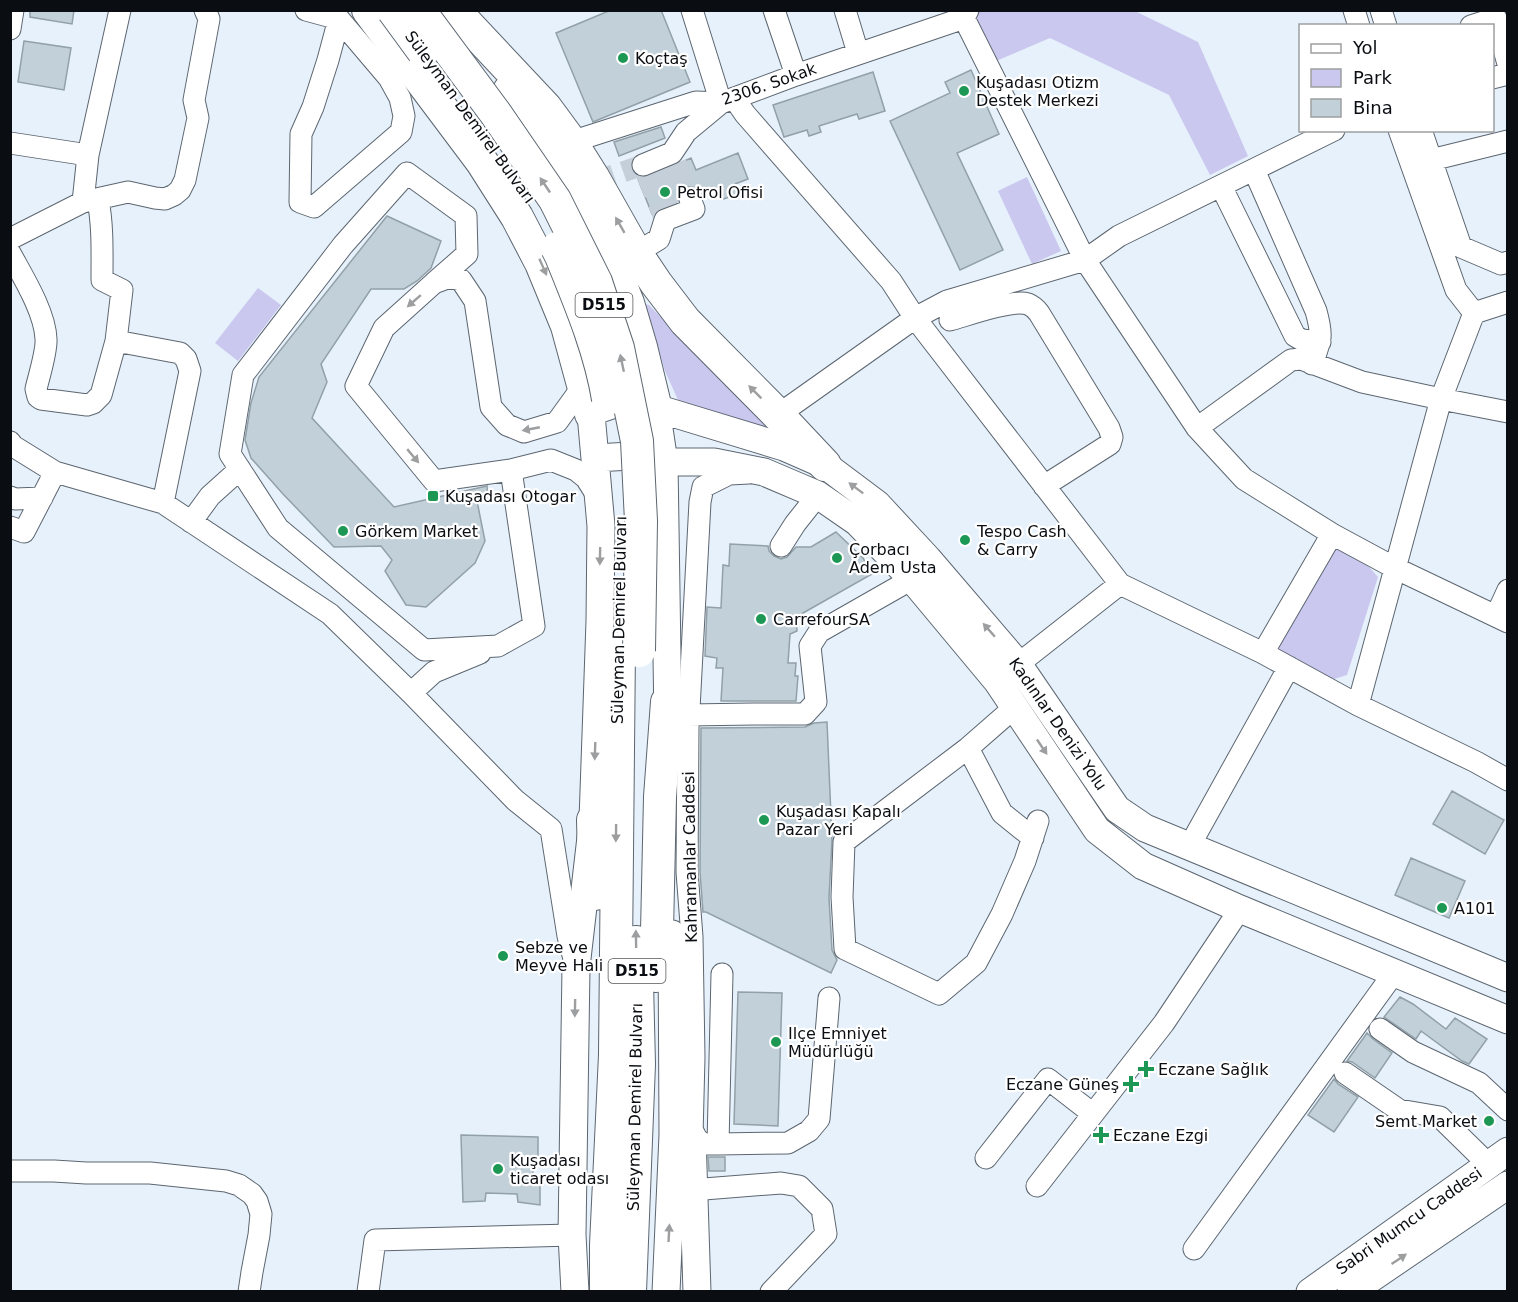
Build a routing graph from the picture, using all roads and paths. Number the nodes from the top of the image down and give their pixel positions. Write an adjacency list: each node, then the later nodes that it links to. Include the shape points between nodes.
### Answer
1 (120, 10): 23 (street)
2 (205, 10): 28 (street, via 209,19 194,100 198,118 180,190 165,199 128,192)
3 (306, 10): 11 (street)
4 (393, 10): 82 (highway, Süleyman Demirel Bulvarı / D515, bridge, via 479,125 533,206 561,256 584,313 605,382 617,447)
5 (419, 10): 82 (highway, Süleyman Demirel Bulvarı / D515, one-way to 5, bridge, via 641,521 637,441 618,348 596,282 555,200)
6 (453, 10): 21 (highway, via 546,108); 39 (highway, via 578,195 602,239)
7 (692, 10): 16 (street)
8 (774, 10): 15 (street)
9 (845, 10): 13 (street)
10 (966, 14): 13 (street, 2306. Sokak); 34 (street)
11 (354, 15): 11 (street, via 325,70 301,134 300,202 314,207 401,132 404,116 400,98); 43 (highway, one-way to 43, via 482,162 542,263)
12 (1499, 23): 14 (street)
13 (858, 53): 15 (street, 2306. Sokak)
14 (1508, 64)
15 (796, 75): 16 (street, 2306. Sokak)
16 (728, 100): 21 (street, 2306. Sokak, via 696,102); 25 (street, via 686,132); 41 (street, via 745,114 891,281)
17 (1331, 132): 26 (street)
18 (1400, 132): 40 (street, via 1456,290)
19 (1422, 132): 24 (street)
20 (1508, 141): 24 (street)
21 (571, 142): 32 (highway, one-way to 21)
22 (10, 143): 23 (street)
23 (88, 154): 28 (street)
24 (1431, 160): 35 (street, via 1461,247 1501,264)
25 (662, 162)
26 (1254, 170): 27 (street); 45 (street, via 1316,311)
27 (1221, 186): 34 (street, via 1119,236); 45 (street, via 1295,336)
28 (91, 201): 30 (street); 44 (street, via 101,217 102,280 122,290)
29 (682, 206): 32 (street, via 665,220 659,239)
30 (10, 239)
31 (10, 253): 44 (street, via 44,326 46,340 36,389 38,397 87,405 98,399)
32 (636, 253): 51 (highway, one-way to 32, via 685,321)
33 (467, 254): 36 (street); 37 (street); 61 (street, via 466,216 407,173 343,245 243,375 230,454)
34 (1085, 260): 41 (street, via 947,301); 54 (street)
35 (1508, 262)
36 (434, 284): 37 (street, via 450,277 461,280); 62 (street, one-way to 62, via 384,328 356,386 434,481)
37 (475, 301): 53 (street, one-way to 37, via 524,432 507,425 490,407)
38 (1508, 302): 40 (street)
39 (628, 303): 43 (highway, via 618,328 607,334 585,336); 49 (highway)
40 (1474, 313): 48 (street)
41 (915, 318): 51 (street); 65 (street)
42 (950, 320): 65 (street, via 1010,304 1032,306 1109,428 1110,444)
43 (567, 326): 47 (highway)
44 (116, 341): 69 (street, via 180,353 190,371)
45 (1320, 342): 46 (street)
46 (1312, 364): 48 (street, via 1362,382); 54 (street, via 1291,360)
47 (582, 377): 52 (highway); 53 (street, via 578,393)
48 (1441, 399): 50 (street); 76 (street)
49 (656, 409): 52 (main road, Kadınlar Denizi Yolu, via 623,402 602,407); 58 (main road); 60 (main road, Kadınlar Denizi Yolu, via 784,447)
50 (1508, 412)
51 (778, 415): 60 (highway)
52 (592, 416): 53 (street); 56 (main road)
53 (557, 422)
54 (1197, 428): 74 (street, via 1244,478)
55 (10, 442): 63 (street)
56 (595, 456): 57 (street); 58 (main road, Kadınlar Denizi Yolu, via 630,456); 72 (main road)
57 (551, 460): 62 (street); 72 (street, via 586,478 598,497)
58 (663, 462): 59 (main road, Kadınlar Denizi Yolu); 70 (main road)
59 (726, 464): 64 (main road, Kadınlar Denizi Yolu); 70 (main road, via 690,471 674,480)
60 (825, 465): 85 (main road, Kadınlar Denizi Yolu, one-way to 60, via 877,504)
61 (240, 469): 71 (street, via 210,496); 83 (street, via 278,528)
62 (511, 470): 81 (street, via 534,626)
63 (55, 472): 68 (street); 69 (street)
64 (764, 472): 66 (main road, Kadınlar Denizi Yolu); 92 (street, via 729,474 703,487 695,617)
65 (1044, 486): 78 (street)
66 (818, 495): 75 (street, via 788,523); 77 (main road, Kadınlar Denizi Yolu, via 857,522)
67 (10, 497): 68 (street)
68 (42, 498): 73 (street, via 24,532)
69 (163, 503): 71 (street)
70 (664, 509): 92 (main road, via 667,637)
71 (191, 522): 89 (street, via 330,614)
72 (601, 526): 96 (main road, one-way to 96)
73 (10, 527)
74 (1332, 534): 76 (street); 84 (street)
75 (782, 546)
76 (1395, 568): 80 (street); 90 (street)
77 (912, 579): 88 (main road, Kadınlar Denizi Yolu); 92 (street, via 819,632 810,646 816,702 805,714)
78 (1120, 584): 84 (street); 85 (street)
79 (1508, 590): 80 (street)
80 (1502, 619)
81 (498, 646): 83 (street); 87 (street)
82 (629, 649): 126 (highway, Süleyman Demirel Bulvarı / D515, one-way to 126, via 616,824 615,1055); 127 (highway, Süleyman Demirel Bulvarı / D515, one-way to 82, via 639,1064)
83 (424, 650): 87 (street)
84 (1263, 653): 86 (street)
85 (1018, 664): 88 (street); 95 (main road, Kadınlar Denizi Yolu)
86 (1289, 667): 90 (street); 98 (street)
87 (434, 672): 89 (street)
88 (997, 681): 91 (main road, Kadınlar Denizi Yolu)
89 (411, 693): 100 (street, via 515,800 551,829)
90 (1358, 705): 94 (street)
91 (1016, 707): 93 (street); 97 (main road, Kadınlar Denizi Yolu, one-way to 97)
92 (677, 708): 112 (main road, via 671,872); 128 (highway, via 660,797)
93 (968, 748): 93 (street, via 844,842 845,948 939,994 976,963 1002,914 1035,829 1002,813)
94 (1508, 780)
95 (1117, 809): 98 (main road, Kadınlar Denizi Yolu, via 1145,828); 104 (main road, via 1142,835 1218,872)
96 (593, 820): 100 (main road); 125 (highway, via 597,945 589,1234)
97 (1098, 830): 99 (main road, Kadınlar Denizi Yolu, via 1143,866); 106 (main road, via 1174,868)
98 (1189, 847): 103 (main road, Kadınlar Denizi Yolu)
99 (1240, 909): 101 (main road, Kadınlar Denizi Yolu); 111 (street, via 1164,1023)
100 (576, 967): 119 (main road, one-way to 119)
101 (1395, 973): 107 (main road, Kadınlar Denizi Yolu); 120 (street)
102 (722, 974): 112 (street)
103 (1508, 978)
104 (1508, 994)
105 (829, 998): 112 (street, via 819,1119 809,1131 788,1143)
106 (1508, 1006)
107 (1508, 1020)
108 (1380, 1029): 110 (street, via 1413,1053 1479,1083)
109 (1345, 1073): 114 (street, via 1399,1110 1440,1117)
110 (1508, 1110)
111 (1093, 1114): 113 (street, via 1048,1079); 116 (street)
112 (694, 1138): 118 (main road); 129 (main road, one-way to 112)
113 (986, 1158)
114 (1498, 1158): 131 (main road, Sabri Mumcu Caddesi)
115 (10, 1171): 122 (street, via 150,1173 239,1185 252,1194 261,1214)
116 (1037, 1185)
117 (1508, 1185): 132 (main road, Sabri Mumcu Caddesi, one-way to 117)
118 (693, 1188): 121 (street, via 781,1183 799,1186 822,1209 826,1234); 130 (main road)
119 (572, 1235): 123 (street, via 375,1240); 124 (main road)
120 (1194, 1249)
121 (784, 1287)
122 (249, 1292)
123 (368, 1292)
124 (575, 1292)
125 (591, 1292)
126 (606, 1292)
127 (630, 1292)
128 (647, 1292)
129 (666, 1292)
130 (697, 1292)
131 (1310, 1292)
132 (1351, 1292)

